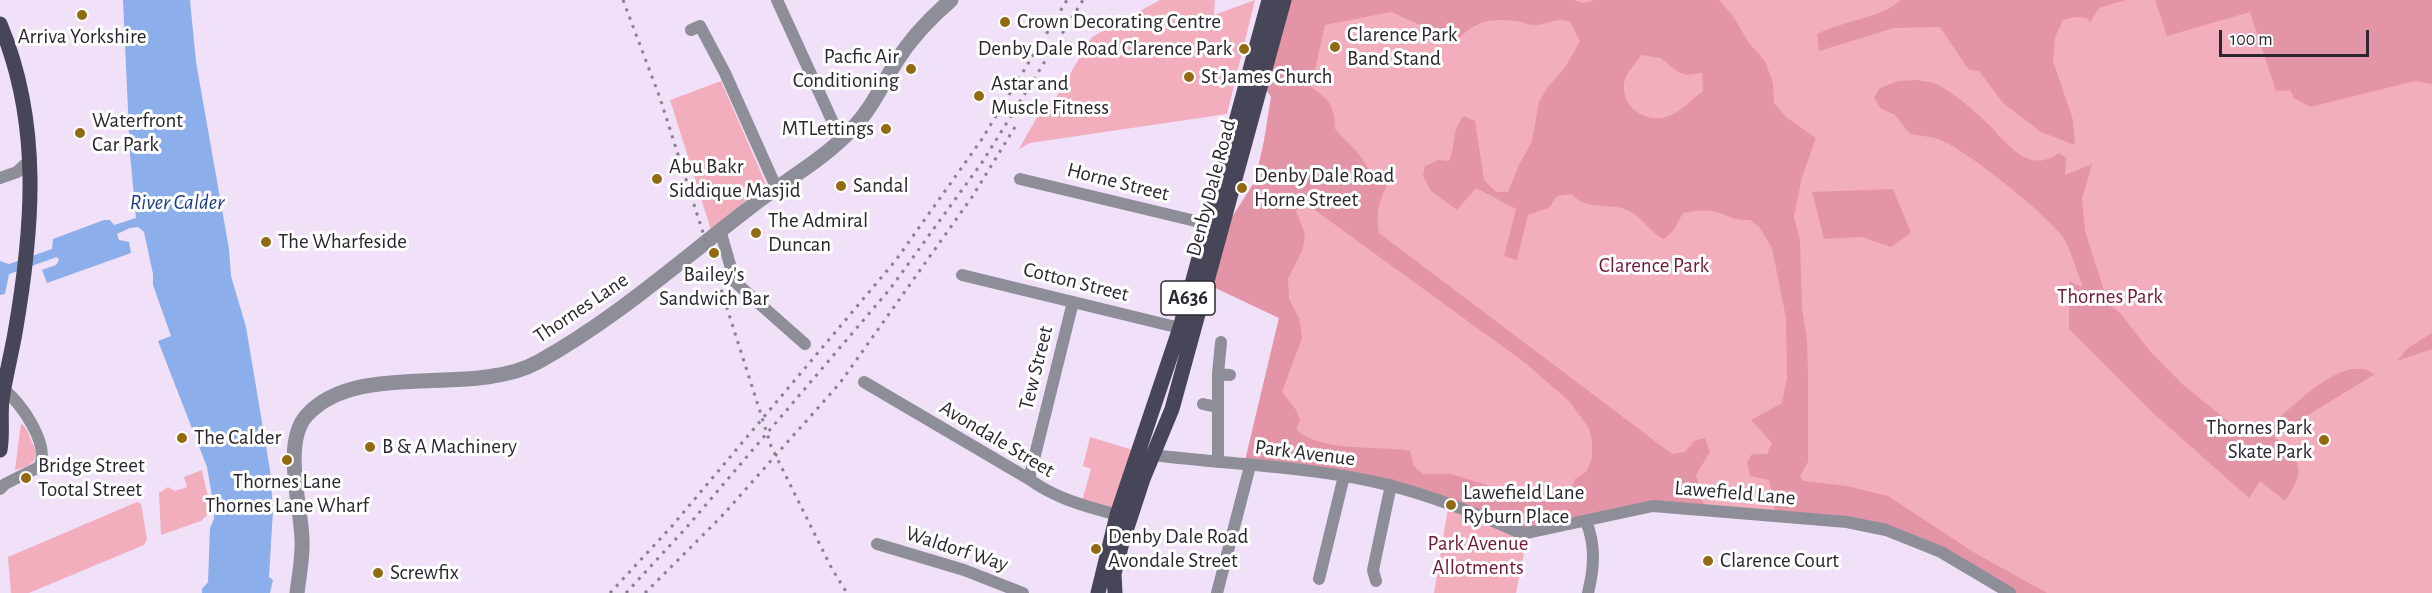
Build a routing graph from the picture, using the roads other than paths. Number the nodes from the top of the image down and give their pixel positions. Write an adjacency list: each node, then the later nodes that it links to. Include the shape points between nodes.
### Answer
1 (777, 0): 7 (street)
2 (951, 0): 7 (street, Thornes Lane, via 907,46 876,99)
3 (1269, 0): 13 (main road, Denby Dale Road / A636)
4 (1284, 0): 25 (main road, Denby Dale Road / A636, via 1172,409)
5 (0, 24): 8 (main road, via 21,91)
6 (691, 30): 12 (street, via 700,26)
7 (841, 140): 12 (street, Thornes Lane)
8 (30, 160): 9 (street); 11 (main road)
9 (4, 178): 11 (street)
10 (1020, 178): 13 (street, Horne Street)
11 (31, 186): 21 (main road, via 28,243)
12 (776, 187): 14 (street, Thornes Lane)
13 (1208, 224): 17 (main road, Denby Dale Road / A636)
14 (720, 230): 18 (street, via 735,282); 38 (street, Thornes Lane, via 610,317 520,371 456,381 351,389 317,405 299,428 295,448 303,542)
15 (962, 275): 16 (street, Cotton Street)
16 (1073, 302): 17 (street, Cotton Street); 29 (street, Tew Street)
17 (1180, 328): 33 (main road, Denby Dale Road / A636)
18 (805, 344)
19 (1224, 348): 23 (street)
20 (864, 382): 29 (street, Avondale Street)
21 (2, 400): 24 (main road); 31 (street, via 14,398 29,419 40,444 42,462)
22 (1203, 405): 23 (street)
23 (1218, 407): 26 (street)
24 (0, 450)
25 (1153, 455): 26 (street, Park Avenue); 41 (main road, Denby Dale Road / A636, via 1122,543 1114,574)
26 (1218, 462): 27 (street, Park Avenue)
27 (1250, 466): 28 (street, Park Avenue); 42 (street)
28 (1344, 477): 30 (street, Park Avenue); 36 (street)
29 (1029, 479): 33 (street, Avondale Street, via 1060,498)
30 (1391, 485): 32 (street, Park Avenue); 37 (street, via 1373,570)
31 (0, 489)
32 (1449, 502): 34 (street, Lawefield Lane, via 1527,533)
33 (1117, 515): 40 (main road, Denby Dale Road / A636)
34 (1586, 521): 43 (street, via 1594,553); 44 (street, Lawefield Lane, via 1653,506 1846,522 1886,530 1941,552)
35 (878, 544): 39 (street, Waldorf Way)
36 (1319, 579)
37 (1376, 581)
38 (297, 593)
39 (1023, 593)
40 (1098, 593)
41 (1115, 593)
42 (1217, 593)
43 (1588, 593)
44 (2010, 593)

